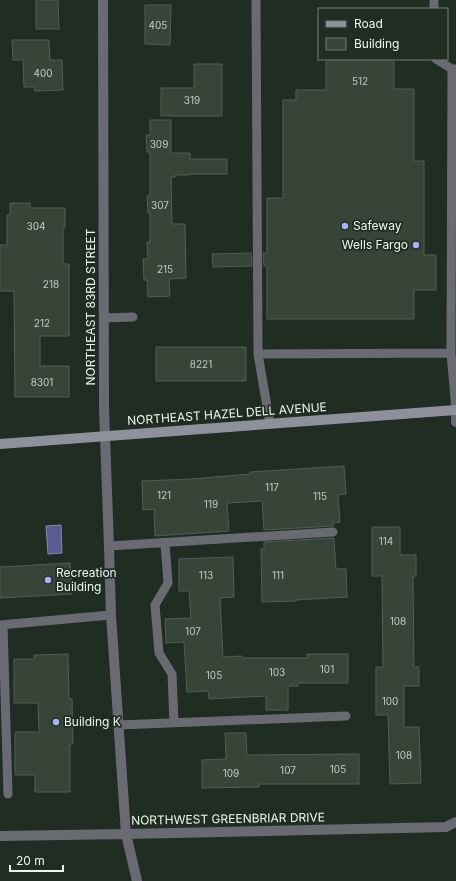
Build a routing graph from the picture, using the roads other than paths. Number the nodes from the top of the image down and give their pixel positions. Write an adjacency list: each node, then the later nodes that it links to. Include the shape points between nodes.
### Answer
1 (103, 0): 8 (street, NORTHEAST 83RD STREET)
2 (256, 0): 10 (lane)
3 (438, 60): 4 (lane)
4 (454, 69): 5 (lane)
5 (454, 212): 6 (lane)
6 (454, 315): 9 (lane)
7 (133, 317): 8 (lane)
8 (104, 318): 14 (street, NORTHEAST 83RD STREET)
9 (451, 353): 10 (lane); 11 (lane)
10 (258, 354): 13 (lane)
11 (456, 410): 12 (street); 13 (main road, NORTHEAST HAZEL DELL AVENUE)
12 (456, 422)
13 (270, 424): 14 (main road, NORTHEAST HAZEL DELL AVENUE)
14 (105, 436): 15 (main road, NORTHEAST HAZEL DELL AVENUE); 18 (street, NORTHEAST 83RD STREET)
15 (0, 444)
16 (333, 532): 17 (lane)
17 (165, 543): 18 (lane); 22 (lane, via 168,583 156,605 159,653 172,674)
18 (108, 546): 19 (street, NORTHEAST 83RD STREET)
19 (111, 615): 20 (lane); 23 (street, NORTHEAST 83RD STREET)
20 (2, 625): 24 (lane)
21 (346, 716): 22 (lane)
22 (174, 723): 23 (lane)
23 (118, 726): 26 (street, NORTHEAST 83RD STREET)
24 (8, 794)
25 (456, 822): 26 (street, NORTHWEST GREENBRIAR DRIVE, via 446,827)
26 (126, 834): 27 (street, NORTHWEST GREENBRIAR DRIVE); 28 (street, NORTHEAST 83RD STREET)
27 (0, 836)
28 (137, 881)

